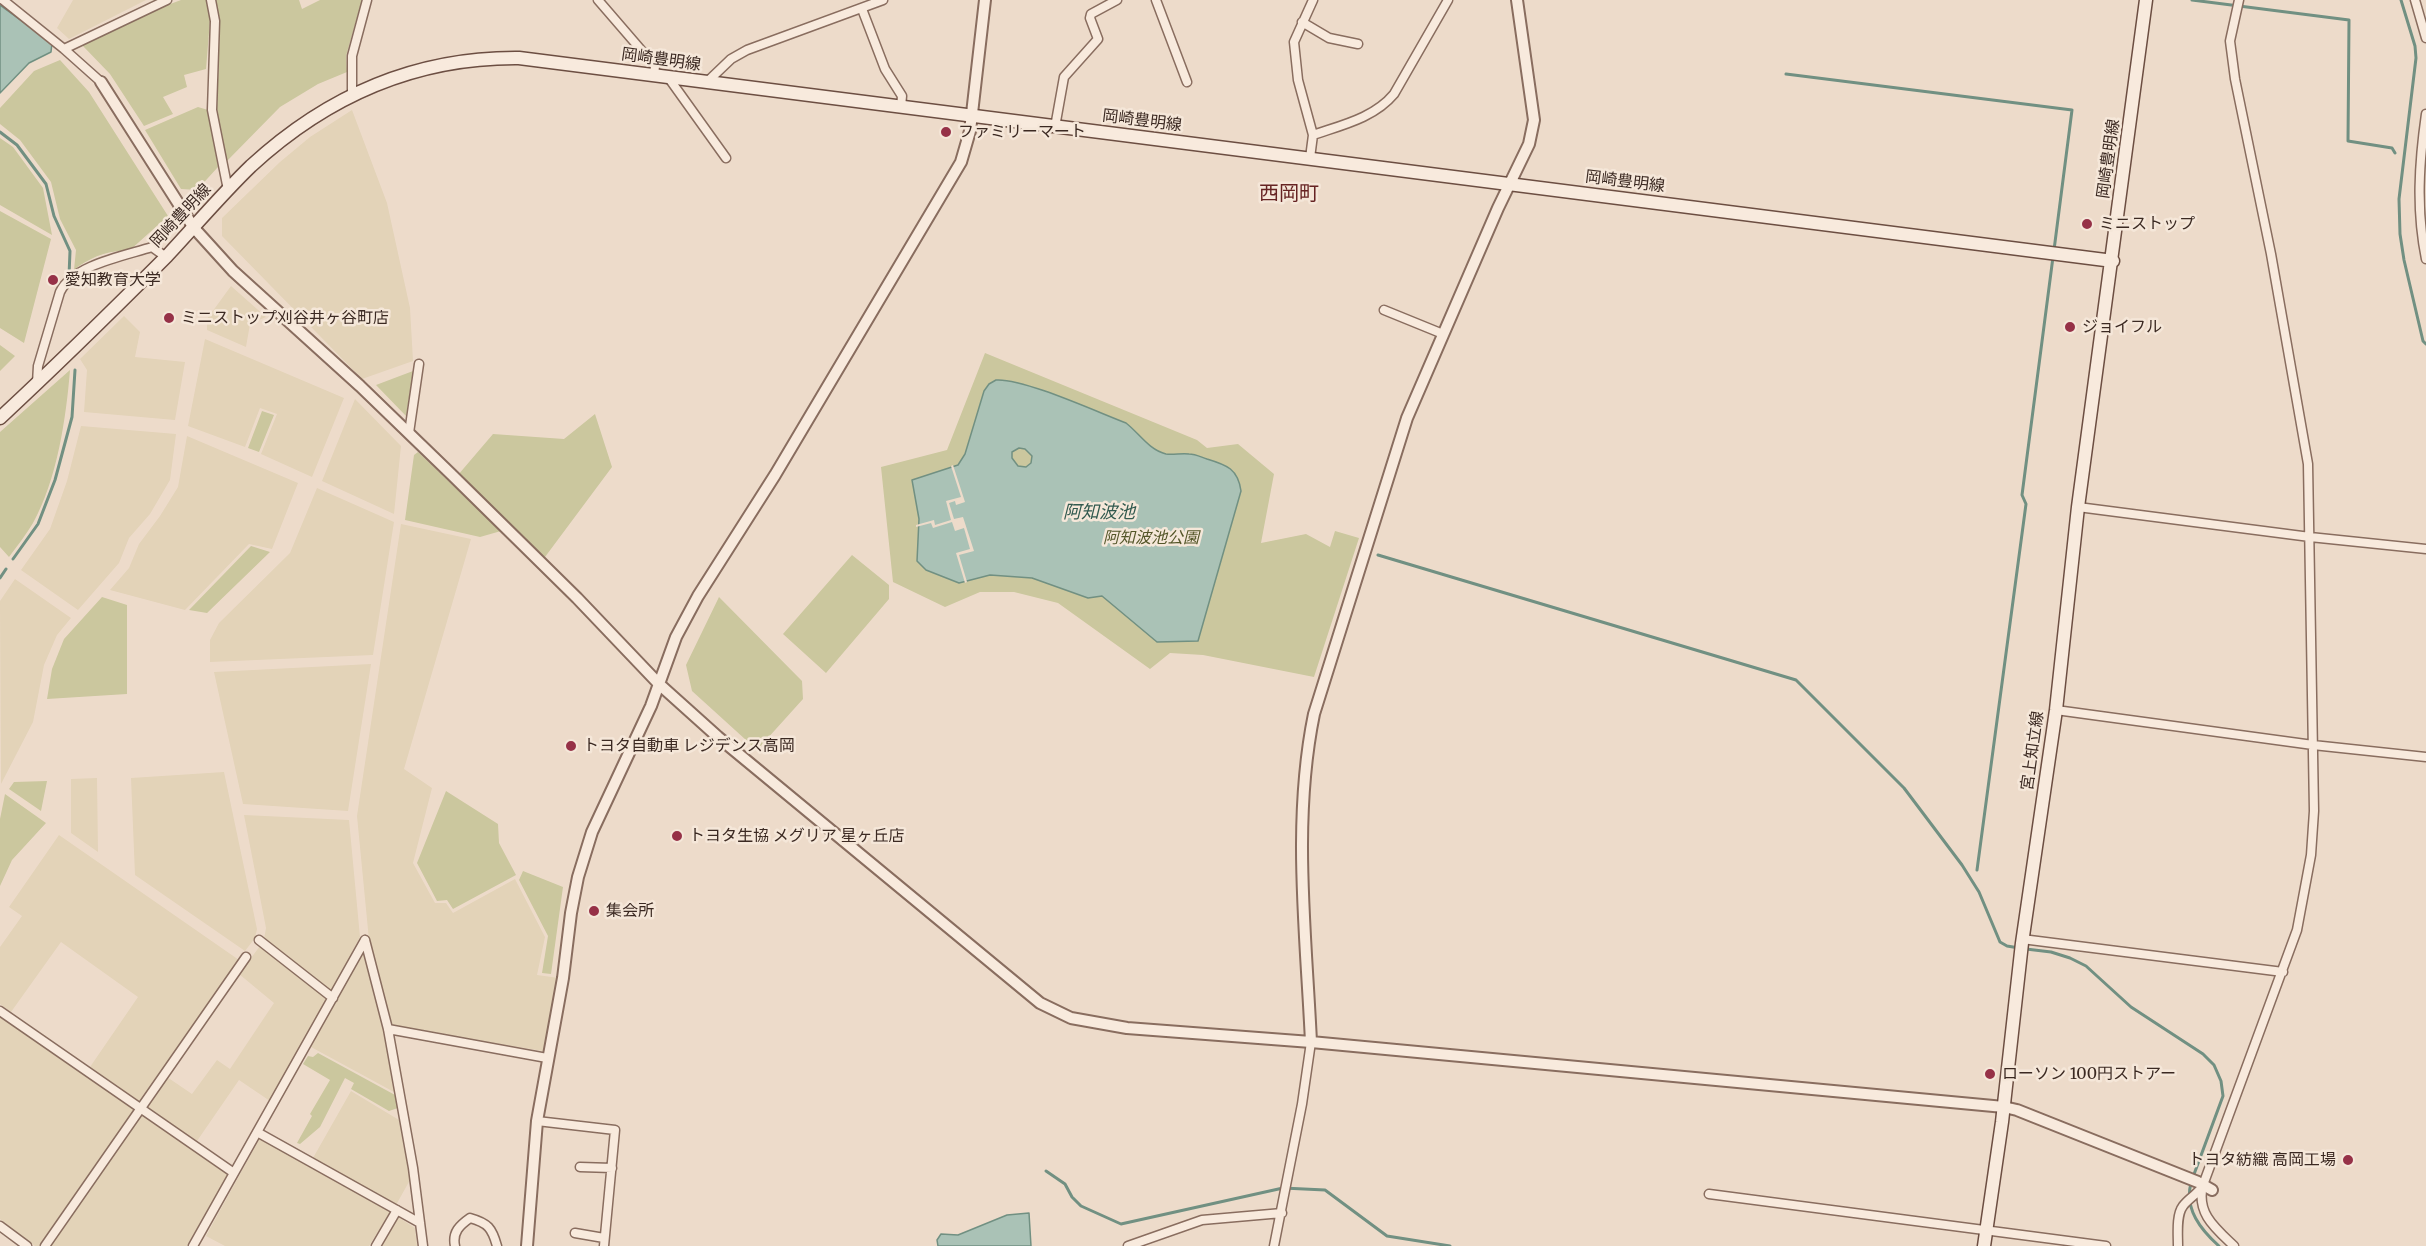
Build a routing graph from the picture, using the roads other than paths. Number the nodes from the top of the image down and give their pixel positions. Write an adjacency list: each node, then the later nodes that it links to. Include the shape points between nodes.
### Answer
1 (3, 0): 20 (street)
2 (167, 0): 20 (street)
3 (211, 0): 35 (street, via 215,21 212,110)
4 (367, 0): 26 (street, via 352,56)
5 (598, 0): 21 (street, via 655,66)
6 (883, 0): 16 (street)
7 (985, 0): 29 (street)
8 (1117, 0): 30 (street, via 1091,14 1098,39 1064,77)
9 (1156, 0): 25 (street)
10 (1313, 0): 17 (street)
11 (1448, 0): 31 (street, via 1386,104)
12 (1517, 0): 34 (street, via 1534,120 1529,144)
13 (2146, 0): 39 (main road, 岡崎豊明線)
14 (2239, 0): 47 (street, via 2230,41 2233,70 2308,464)
15 (2415, 0): 18 (street)
16 (862, 9): 24 (street, via 747,50); 27 (street, via 885,69 902,96)
17 (1302, 22): 19 (street, via 1329,38); 31 (street, via 1294,42 1298,80)
18 (2426, 38)
19 (1358, 44)
20 (64, 49): 23 (street)
21 (654, 75): 22 (main road, 岡崎豊明線); 26 (main road, 岡崎豊明線, via 494,57 414,71)
22 (668, 77): 24 (main road, 岡崎豊明線); 33 (street)
23 (100, 82): 36 (street)
24 (707, 82): 27 (main road, 岡崎豊明線)
25 (1187, 82)
26 (352, 96): 35 (main road, 岡崎豊明線, via 310,120 252,165)
27 (901, 108): 29 (main road, 岡崎豊明線)
28 (2426, 114): 38 (street, via 2418,177)
29 (972, 116): 30 (main road, 岡崎豊明線); 49 (street, via 961,162 775,475 698,596 676,637)
30 (1055, 127): 32 (main road, 岡崎豊明線)
31 (1313, 135): 32 (street)
32 (1310, 158): 34 (main road, 岡崎豊明線)
33 (726, 159)
34 (1510, 183): 39 (main road, 岡崎豊明線); 41 (street)
35 (228, 190): 36 (main road, 岡崎豊明線)
36 (194, 228): 37 (main road, 岡崎豊明線); 45 (street, via 233,271)
37 (166, 257): 43 (main road, 岡崎豊明線); 43 (street, via 152,247 85,269 65,281 38,366)
38 (2426, 259)
39 (2113, 261): 46 (main road, 宮上知立線)
40 (1384, 310): 41 (street)
41 (1443, 334): 60 (street, via 1407,418 1307,747 1302,795 1303,880)
42 (418, 364): 45 (street)
43 (37, 384): 44 (main road, 岡崎豊明線)
44 (0, 418)
45 (409, 434): 49 (street)
46 (2078, 507): 47 (street); 50 (main road, 宮上知立線)
47 (2310, 537): 48 (street); 51 (street)
48 (2426, 549)
49 (659, 684): 60 (street, via 1040,1003 1071,1018 1127,1028); 61 (street, via 592,832 578,877)
50 (2056, 710): 51 (street); 53 (main road, 宮上知立線)
51 (2313, 745): 52 (street); 56 (street, via 2311,855 2297,930)
52 (2426, 757)
53 (2022, 939): 56 (street); 62 (main road, 宮上知立線)
54 (259, 940): 57 (street)
55 (246, 957): 63 (street)
56 (2283, 972): 69 (street)
57 (333, 998): 59 (street, via 365,940); 65 (street)
58 (0, 1011): 63 (street)
59 (388, 1029): 61 (street); 73 (street)
60 (1311, 1042): 62 (street); 72 (street)
61 (547, 1058): 64 (street)
62 (2004, 1107): 69 (street); 75 (main road, 宮上知立線)
63 (141, 1108): 68 (street); 79 (street)
64 (537, 1121): 67 (street, via 615,1130); 85 (street)
65 (256, 1132): 68 (street); 71 (street)
66 (580, 1167): 67 (street)
67 (612, 1168): 77 (street)
68 (234, 1173): 80 (street)
69 (2200, 1184): 90 (street, via 2196,1195 2180,1212); 91 (street, via 2203,1210)
70 (1709, 1194): 75 (street)
71 (397, 1210): 73 (street); 81 (street)
72 (1282, 1213): 86 (street, via 1202,1220); 87 (street)
73 (420, 1223): 82 (street)
74 (0, 1226): 78 (street)
75 (1986, 1230): 88 (main road, 宮上知立線); 89 (street)
76 (575, 1233): 77 (street)
77 (604, 1242)
78 (27, 1246)
79 (45, 1246)
80 (193, 1246)
81 (376, 1246)
82 (423, 1246)
83 (455, 1246): 84 (street, via 458,1226 470,1218 485,1222)
84 (497, 1246)
85 (527, 1246)
86 (1128, 1246)
87 (1274, 1246)
88 (1984, 1246)
89 (2106, 1246)
90 (2178, 1246)
91 (2235, 1246)

